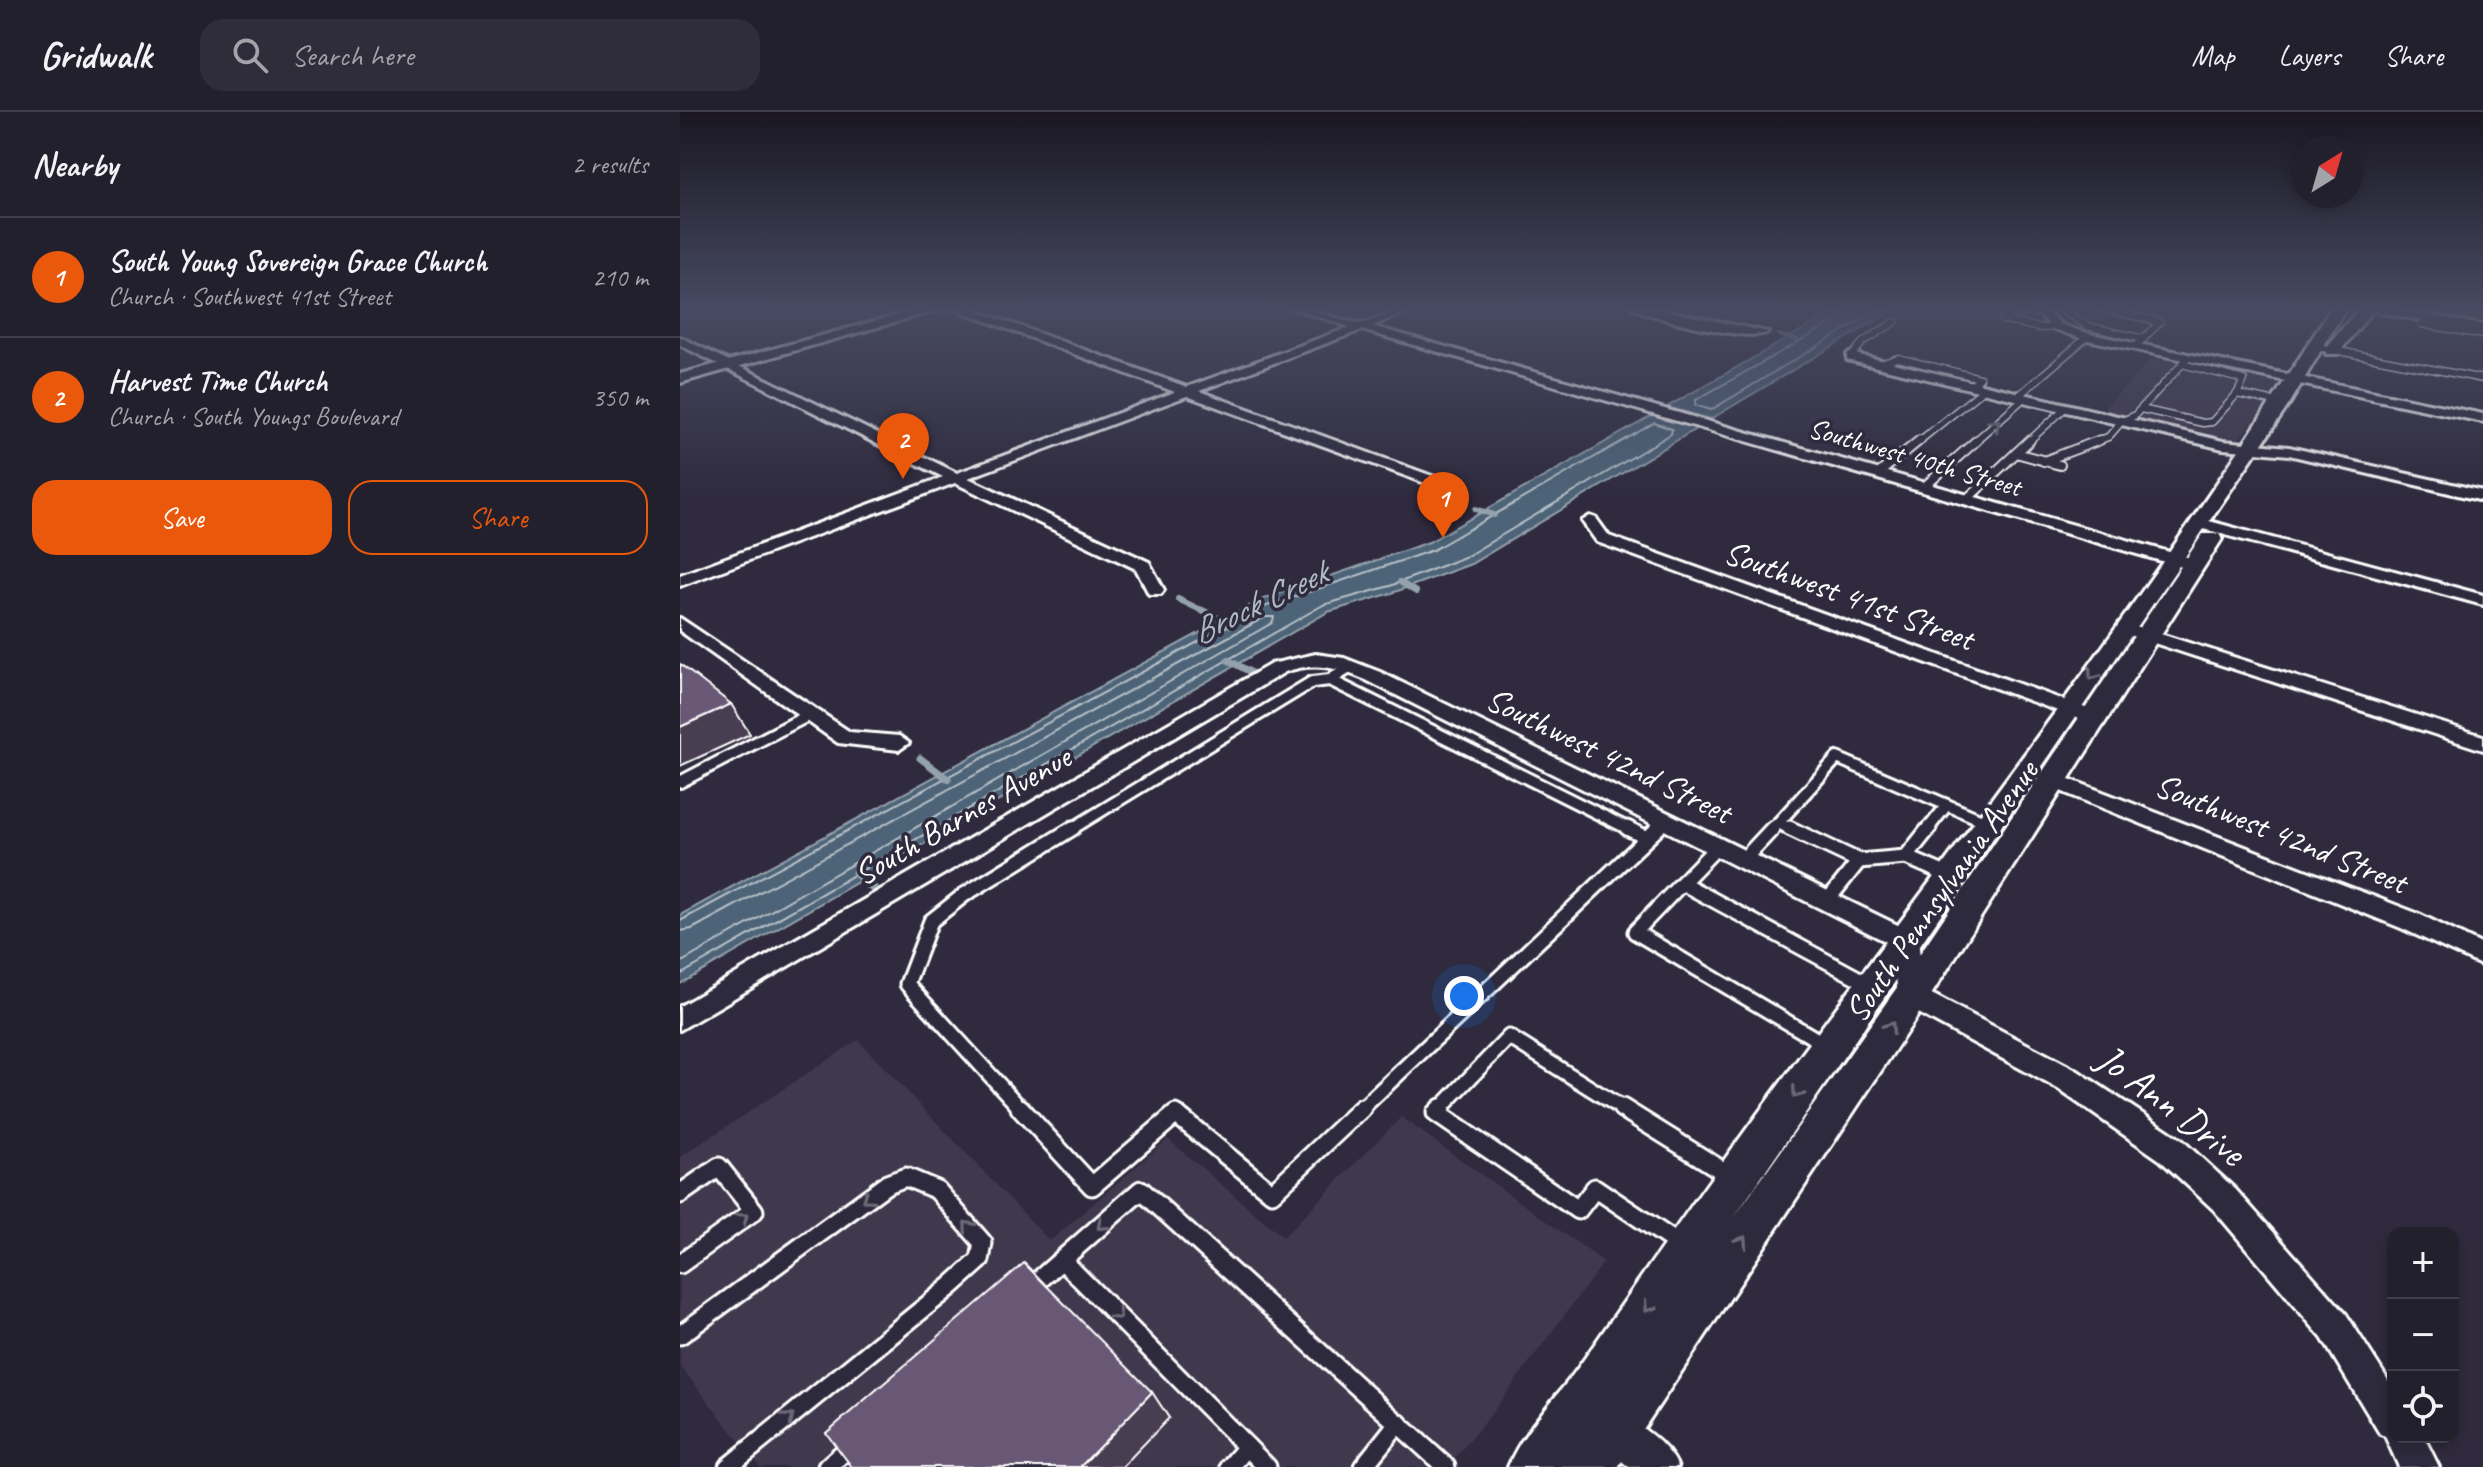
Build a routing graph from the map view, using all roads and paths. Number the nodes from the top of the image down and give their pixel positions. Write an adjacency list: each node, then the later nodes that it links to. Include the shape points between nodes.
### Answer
1 (709, 371): 13 (street)
2 (745, 371): 29 (street)
3 (1126, 371): 17 (street)
4 (1243, 371): 17 (street)
5 (1517, 371): 28 (street, Southwest 40th Street)
6 (1933, 371): 15 (street)
7 (2049, 371): 19 (lane)
8 (2175, 371): 21 (lane)
9 (2220, 371): 18 (lane, via 2243,378)
10 (2226, 371): 16 (street)
11 (2308, 371): 16 (main road, South Pennsylvania Avenue)
12 (2443, 371): 14 (lane)
13 (680, 379)
14 (2483, 379)
15 (1978, 387): 19 (street); 28 (lane)
16 (2296, 388): 18 (lane); 22 (street); 24 (main road, South Pennsylvania Avenue)
17 (1184, 393): 29 (street); 33 (street, via 1430,480)
18 (2237, 394): 21 (lane, via 2212,422)
19 (2021, 397): 20 (street); 30 (lane, one-way to 19)
20 (2065, 408): 23 (street); 25 (lane)
21 (2141, 409): 23 (lane)
22 (2483, 418)
23 (2122, 421): 24 (street); 26 (lane, via 2109,436)
24 (2258, 448): 31 (street); 35 (main road, South Pennsylvania Avenue)
25 (2016, 453): 26 (lane); 32 (lane)
26 (2044, 461): 27 (lane)
27 (2060, 465)
28 (1878, 474): 30 (street, Southwest 40th Street)
29 (956, 478): 37 (street); 38 (street, via 1143,566)
30 (1924, 487): 32 (street, Southwest 40th Street)
31 (2483, 496)
32 (1967, 499): 36 (street, Southwest 40th Street)
33 (1452, 501)
34 (1590, 521): 45 (street, Southwest 41st Street, via 1603,539)
35 (2208, 526): 36 (main road, South Pennsylvania Avenue); 39 (street)
36 (2185, 562): 41 (main road, South Pennsylvania Avenue)
37 (680, 581)
38 (1155, 590)
39 (2483, 600)
40 (680, 623): 46 (street)
41 (2138, 632): 45 (main road, South Pennsylvania Avenue); 48 (street)
42 (1351, 667): 43 (street, Southwest 42nd Street, via 1330,658 1301,659); 44 (lane); 52 (street, Southwest 42nd Street)
43 (1278, 668): 67 (street, South Barnes Avenue)
44 (1330, 680): 55 (lane); 55 (lane, via 1312,682 964,895 931,921 907,984 1092,1186 1176,1114 1272,1193)
45 (2082, 713): 49 (main road, South Pennsylvania Avenue); 54 (main road, South Pennsylvania Avenue)
46 (811, 714): 47 (street, via 845,738); 50 (lane)
47 (899, 743)
48 (2483, 743)
49 (2051, 779): 64 (street, Southwest 42nd Street, via 2410,921); 66 (main road, South Pennsylvania Avenue)
50 (680, 782)
51 (1947, 805): 53 (lane, via 1837,758); 54 (lane); 57 (lane)
52 (1666, 821): 55 (lane); 56 (street, Southwest 42nd Street)
53 (1778, 823): 58 (lane); 59 (lane)
54 (1989, 823): 60 (main road, South Pennsylvania Avenue)
55 (1647, 838)
56 (1717, 847): 58 (street, Southwest 42nd Street); 61 (lane)
57 (1906, 857): 59 (lane); 60 (lane)
58 (1743, 860): 62 (street, Southwest 42nd Street)
59 (1859, 861): 62 (lane)
60 (1950, 877): 63 (main road, South Pennsylvania Avenue)
61 (1682, 883): 65 (lane); 68 (lane, via 1635,932)
62 (1827, 901): 63 (street, Southwest 42nd Street)
63 (1905, 940): 65 (main road, South Pennsylvania Avenue); 66 (street)
64 (2483, 956)
65 (1873, 986): 68 (main road, South Pennsylvania Avenue)
66 (1911, 996): 77 (street, Jo Ann Drive, via 2068,1080 2171,1150 2225,1200 2334,1326); 79 (main road, South Pennsylvania Avenue, one-way to 66)
67 (680, 1019)
68 (1830, 1047): 69 (main road, South Pennsylvania Avenue, one-way to 69)
69 (1735, 1179): 71 (main road, South Pennsylvania Avenue); 71 (lane, via 1509,1037 1436,1113 1578,1210 1595,1188)
70 (680, 1194): 73 (lane, one-way to 70, via 754,1211 719,1167)
71 (1688, 1251): 76 (main road, South Pennsylvania Avenue, one-way to 76)
72 (1062, 1260): 74 (lane); 78 (lane, one-way to 72, via 1141,1190); 82 (lane, one-way to 82)
73 (680, 1264)
74 (1015, 1301)
75 (680, 1335): 84 (lane, one-way to 75, via 961,1277 980,1260 983,1243 937,1190 906,1177 887,1184)
76 (1580, 1407): 79 (street); 89 (main road, South Pennsylvania Avenue)
77 (2387, 1411)
78 (1398, 1423): 83 (lane); 88 (lane)
79 (1612, 1429): 90 (main road, South Pennsylvania Avenue); 91 (street)
80 (862, 1436): 85 (lane)
81 (2406, 1443): 92 (street)
82 (1247, 1447): 86 (lane); 87 (lane)
83 (1442, 1466)
84 (728, 1467)
85 (827, 1467)
86 (1230, 1467)
87 (1267, 1467)
88 (1363, 1467)
89 (1534, 1467)
90 (1588, 1467)
91 (1659, 1467)
92 (2420, 1467)

